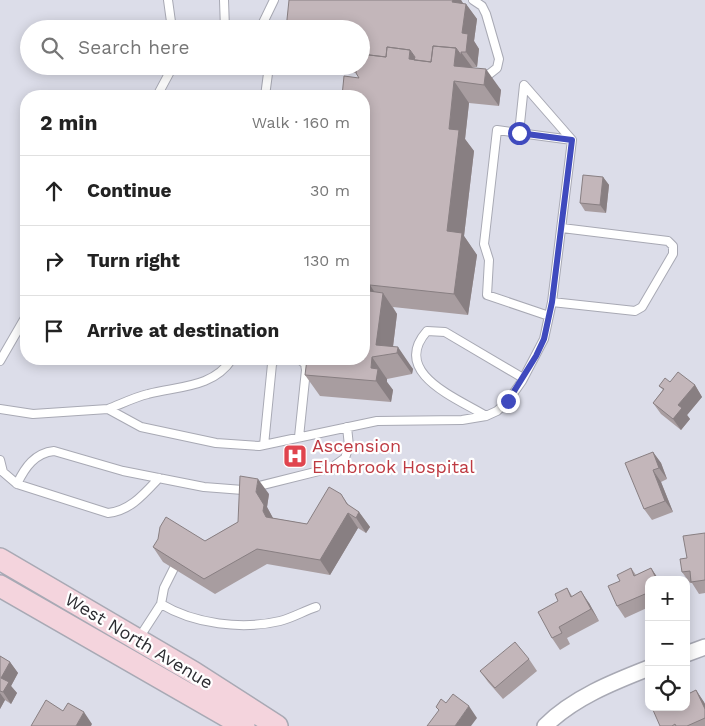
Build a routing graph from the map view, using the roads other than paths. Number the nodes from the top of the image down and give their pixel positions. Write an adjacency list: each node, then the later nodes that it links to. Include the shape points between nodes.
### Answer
1 (168, 0): 5 (lane)
2 (224, 0): 6 (lane)
3 (274, 0): 7 (lane)
4 (474, 0): 10 (lane, via 486,14 499,59 492,74 485,80)
5 (171, 20)
6 (225, 20)
7 (264, 20)
8 (168, 75): 11 (lane)
9 (268, 75): 12 (lane)
10 (476, 79)
11 (160, 90)
12 (266, 90)
13 (519, 133): 14 (lane); 14 (lane, via 524,85); 17 (lane, via 497,130 484,244 489,260 487,295)
14 (572, 140): 15 (lane)
15 (562, 228): 16 (lane); 16 (lane, via 668,241 674,254 642,307 635,311)
16 (552, 302): 17 (lane)
17 (549, 316): 23 (lane, via 544,339)
18 (20, 326): 19 (lane)
19 (0, 360)
20 (226, 365): 25 (lane, via 202,384 146,394)
21 (272, 365): 29 (lane)
22 (305, 365): 28 (lane)
23 (523, 378): 26 (lane, via 508,401); 26 (lane, via 445,332 427,331 419,339 416,364 424,378)
24 (0, 409): 25 (lane, via 33,414)
25 (108, 409): 29 (lane, via 142,427 216,443)
26 (486, 416): 27 (lane, via 462,420 377,421)
27 (347, 427): 28 (lane); 31 (lane, via 349,446 345,458 331,468 242,490)
28 (299, 437): 29 (lane)
29 (264, 445)
30 (0, 460): 32 (lane, via 3,472)
31 (159, 478): 32 (lane, via 140,498 120,512 108,513); 32 (lane, via 123,471 54,450 44,452 25,466)
32 (16, 484)
33 (0, 560): 39 (main road, West North Avenue)
34 (174, 568): 36 (lane, via 164,588)
35 (0, 586): 39 (main road, West North Avenue)
36 (161, 604): 37 (lane, via 175,612 206,621 239,624 280,621); 39 (lane)
37 (316, 607)
38 (705, 647): 40 (street)
39 (133, 649): 42 (main road, West North Avenue); 43 (main road, West North Avenue)
40 (690, 653)
41 (645, 670): 44 (street, via 612,682)
42 (244, 726)
43 (277, 726)
44 (546, 726)

